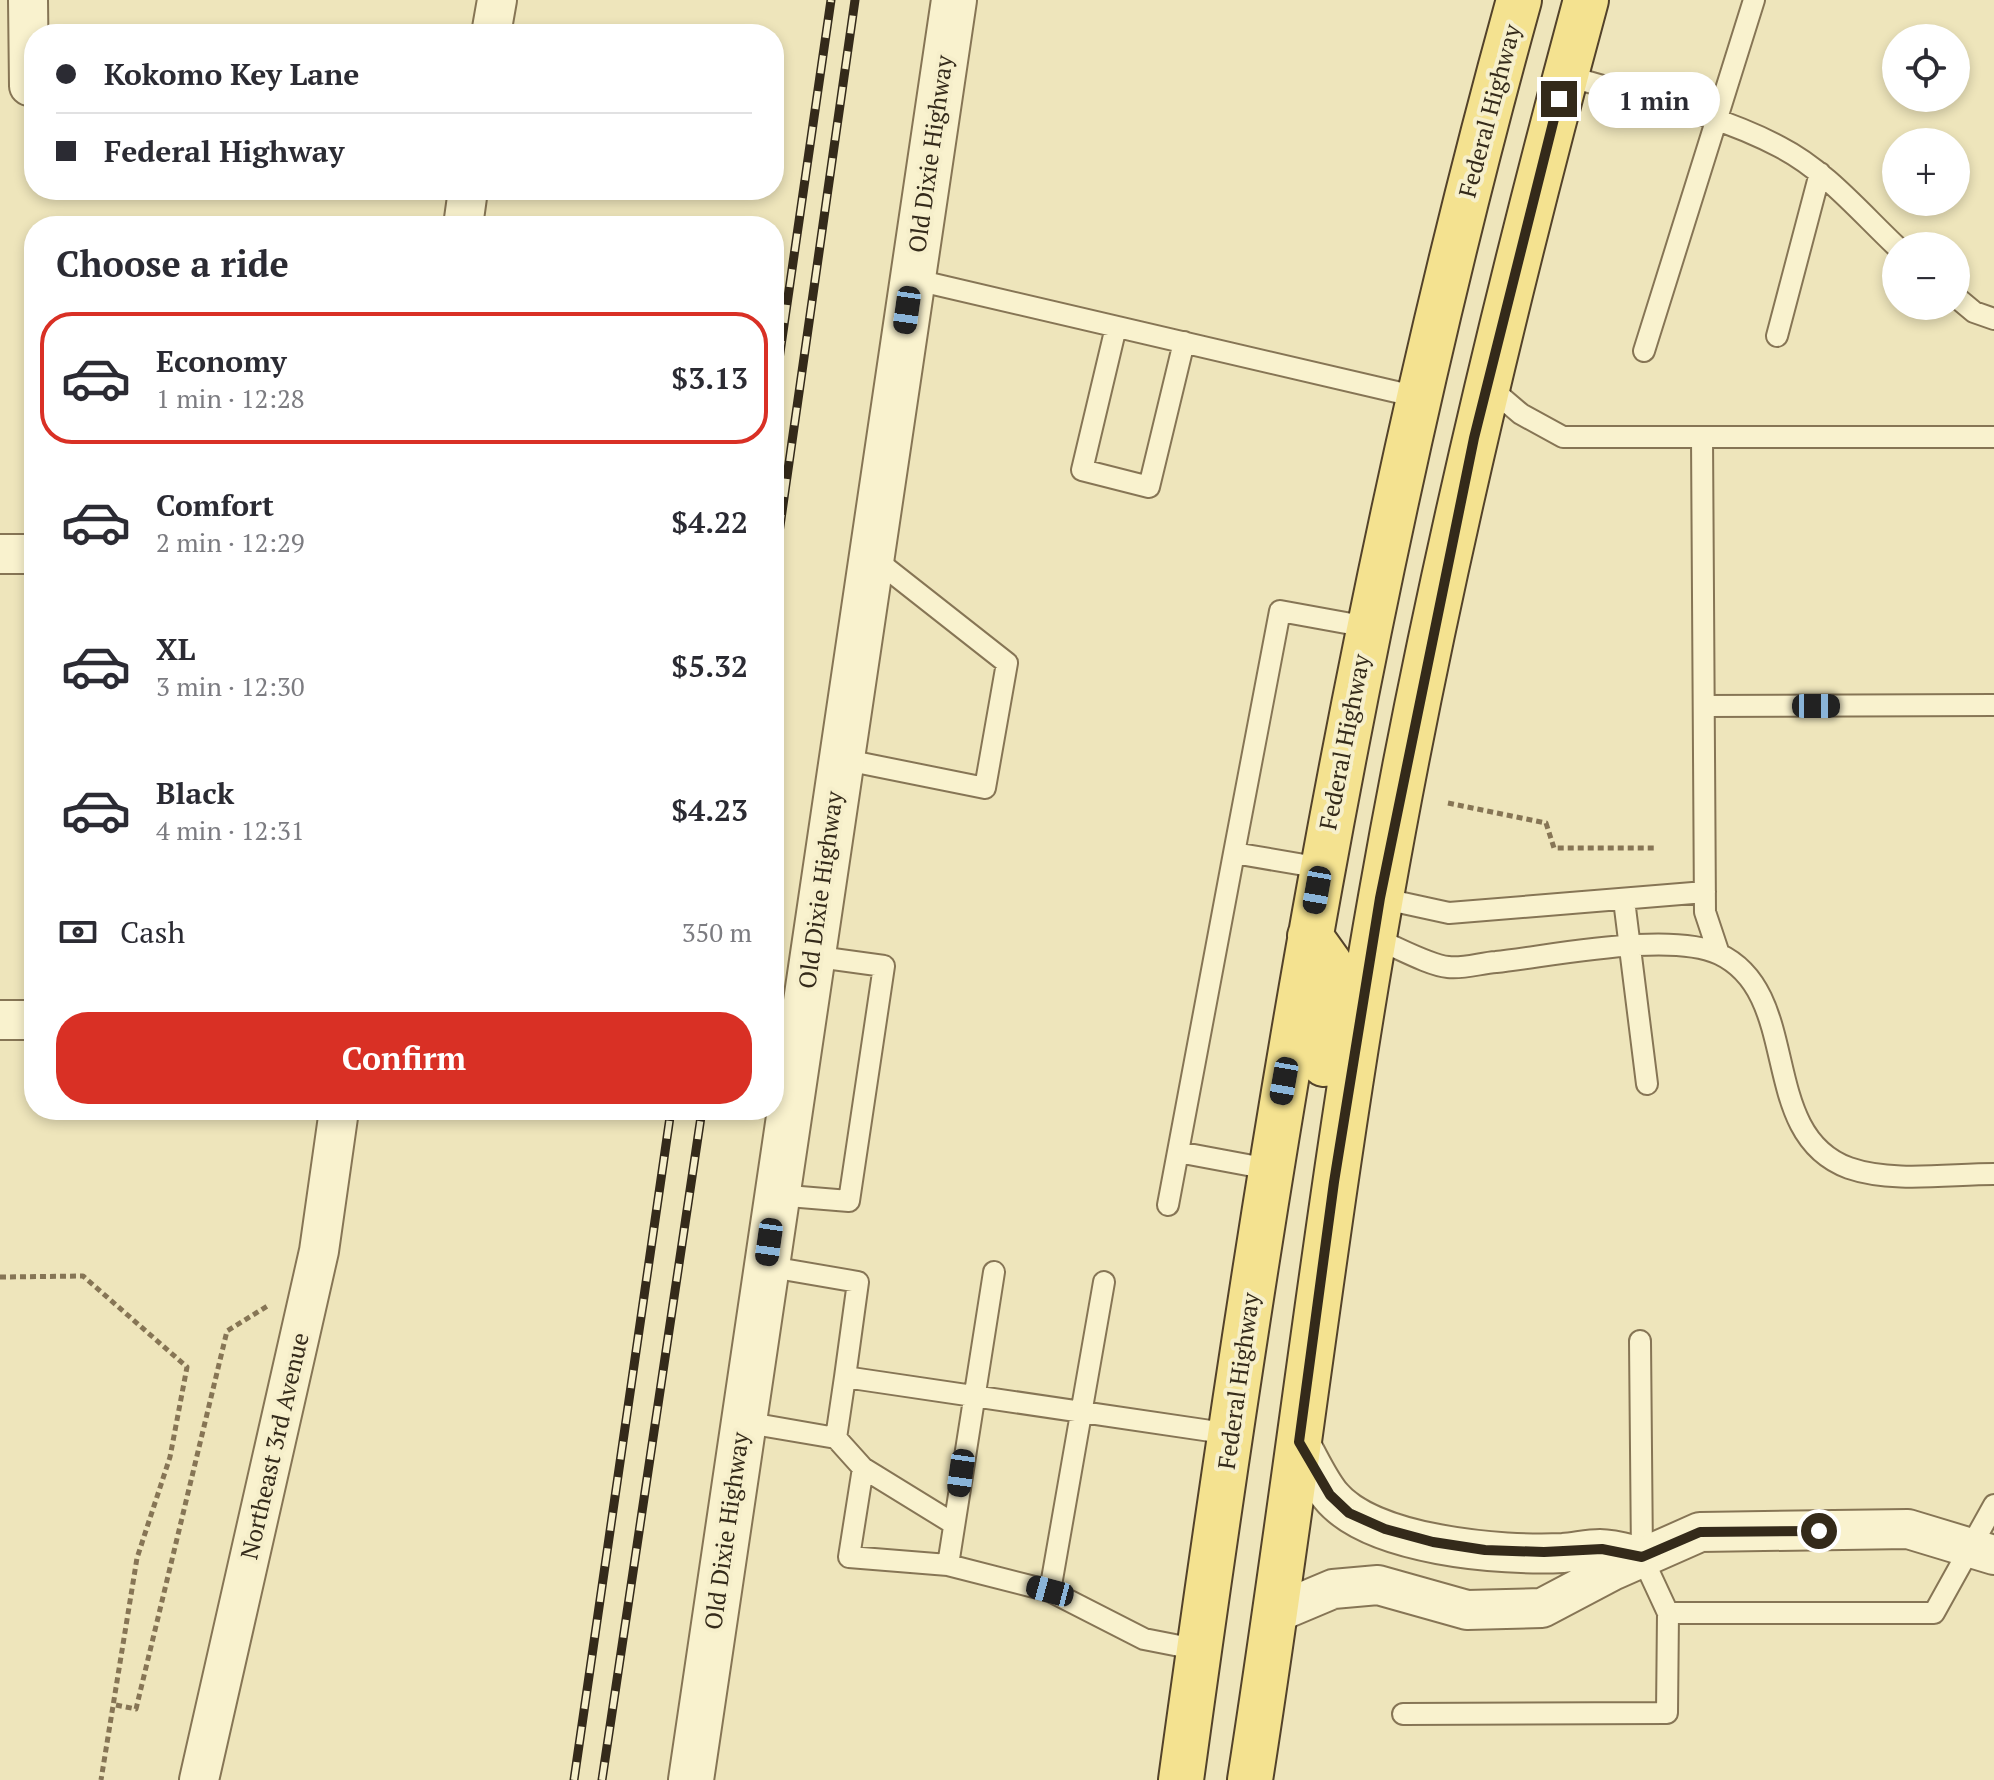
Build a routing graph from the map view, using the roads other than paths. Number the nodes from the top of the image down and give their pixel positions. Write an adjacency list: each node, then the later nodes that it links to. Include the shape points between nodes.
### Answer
1 (28, 0): 7 (street)
2 (497, 0): 8 (street)
3 (954, 0): 15 (street, Old Dixie Highway)
4 (1519, 0): 23 (main road, Federal Highway)
5 (1586, 0): 10 (main road)
6 (1754, 0): 12 (lane)
7 (26, 24)
8 (493, 24)
9 (24, 49): 11 (street)
10 (1565, 75): 12 (lane); 22 (main road)
11 (21, 86)
12 (1715, 120): 13 (lane, via 1780,147); 21 (lane)
13 (1820, 173): 14 (lane); 19 (lane)
14 (1882, 233)
15 (912, 279): 18 (lane); 28 (street, Old Dixie Highway)
16 (1970, 309): 17 (lane)
17 (1994, 319)
18 (1116, 327): 20 (lane); 20 (lane, via 1082,470 1149,487)
19 (1777, 336)
20 (1184, 342): 23 (lane)
21 (1644, 351)
22 (1488, 386): 24 (lane, via 1521,414 1563,437); 37 (main road)
23 (1418, 397): 29 (main road, Federal Highway)
24 (1702, 437): 25 (lane); 31 (lane)
25 (1994, 437)
26 (0, 554): 27 (street)
27 (24, 554)
28 (871, 556): 32 (street, Old Dixie Highway); 32 (lane, via 1007,663 985,788)
29 (1366, 632): 33 (lane, via 1280,611); 34 (main road, Federal Highway); 37 (main road, via 1377,701 1349,864)
30 (1994, 705): 31 (lane)
31 (1704, 706): 35 (lane)
32 (841, 759): 41 (street, Old Dixie Highway)
33 (1234, 853): 34 (lane); 46 (lane)
34 (1322, 868): 38 (main road, Federal Highway)
35 (1705, 892): 36 (lane); 40 (lane, via 1705,912)
36 (1624, 900): 37 (lane); 39 (lane)
37 (1377, 918): 39 (lane, via 1447,967); 51 (main road)
38 (1309, 934): 47 (main road, Federal Highway); 51 (main road, via 1330,964 1332,1008 1314,1131)
39 (1629, 948): 40 (lane, via 1678,943); 44 (lane)
40 (1719, 954): 48 (lane, via 1748,974 1771,1024 1799,1126 1820,1151 1848,1168 1879,1174)
41 (811, 956): 49 (street, Old Dixie Highway); 49 (lane, via 884,966 852,1185 849,1201)
42 (0, 1020): 43 (street)
43 (24, 1020)
44 (1647, 1084)
45 (338, 1120): 76 (street, Northeast 3rd Avenue, via 319,1251)
46 (1178, 1152): 47 (lane); 50 (lane)
47 (1269, 1169): 60 (main road, Federal Highway)
48 (1994, 1174)
49 (776, 1195): 52 (street, Old Dixie Highway)
50 (1168, 1205)
51 (1329, 1221): 62 (main road)
52 (765, 1266): 56 (lane, via 858,1282); 59 (street, Old Dixie Highway)
53 (994, 1272): 57 (lane)
54 (1104, 1282): 58 (lane)
55 (1640, 1341): 68 (lane)
56 (845, 1377): 57 (lane); 61 (lane)
57 (973, 1396): 58 (lane); 65 (lane)
58 (1083, 1412): 60 (lane); 70 (lane)
59 (743, 1422): 61 (lane); 77 (street, Old Dixie Highway)
60 (1231, 1434): 74 (main road, Federal Highway)
61 (836, 1438): 63 (lane)
62 (1299, 1442): 66 (street, via 1330,1495 1349,1513 1433,1542); 72 (main road)
63 (863, 1468): 65 (lane); 69 (lane, via 849,1557)
64 (1994, 1505): 67 (lane)
65 (954, 1524): 69 (lane)
66 (1497, 1550): 68 (street, via 1602,1549); 71 (street)
67 (1981, 1550): 68 (street, via 1908,1529 1700,1532); 73 (lane, via 1934,1613)
68 (1642, 1557): 71 (street, via 1542,1608); 73 (lane)
69 (948, 1565): 70 (lane)
70 (1050, 1591): 74 (lane, via 1144,1639)
71 (1493, 1609): 72 (street, via 1467,1610 1378,1585 1333,1589)
72 (1276, 1613): 79 (main road)
73 (1668, 1613): 75 (lane, via 1667,1713)
74 (1200, 1650): 78 (main road, Federal Highway)
75 (1403, 1714)
76 (199, 1780)
77 (691, 1780)
78 (1181, 1780)
79 (1250, 1780)

